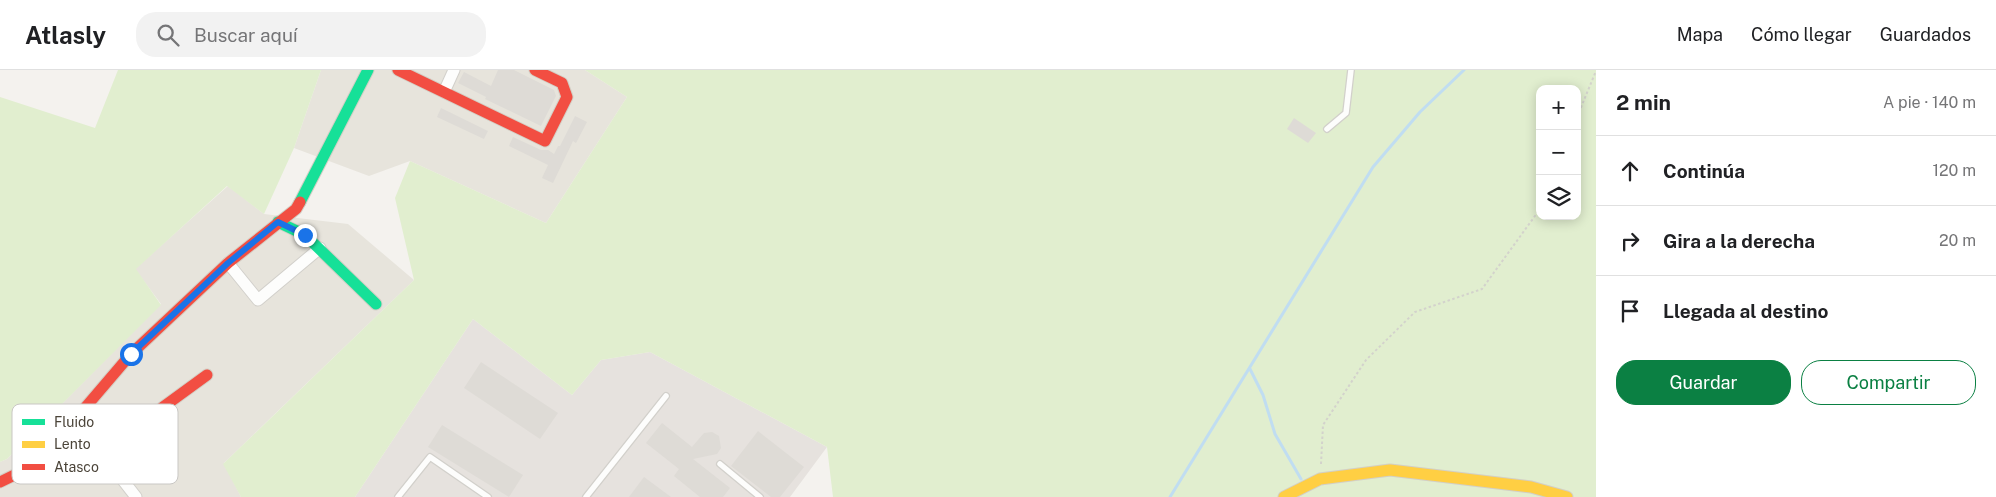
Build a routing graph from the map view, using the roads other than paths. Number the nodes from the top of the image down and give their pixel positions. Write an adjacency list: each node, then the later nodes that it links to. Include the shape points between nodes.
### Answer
1 (368, 70): 8 (street, via 296,209)
2 (398, 70): 6 (street)
3 (454, 70): 6 (street)
4 (534, 70): 6 (street, via 562,83 567,97 545,141)
5 (1352, 70): 7 (lane, via 1346,113)
6 (444, 92)
7 (1327, 129)
8 (278, 222): 9 (street, via 305,235); 10 (street)
9 (320, 248): 10 (street, via 258,300); 11 (street)
10 (228, 263): 14 (street, via 131,354)
11 (376, 304)
12 (207, 375): 15 (street)
13 (666, 396): 23 (lane)
14 (88, 404)
15 (167, 404)
16 (720, 464): 24 (lane)
17 (12, 476): 18 (street)
18 (0, 482)
19 (126, 484): 20 (street)
20 (136, 497)
21 (398, 497): 22 (lane, via 430,457)
22 (488, 497)
23 (586, 497)
24 (760, 497)
25 (1284, 497): 26 (street, via 1320,479 1390,470 1531,487)
26 (1567, 497)

